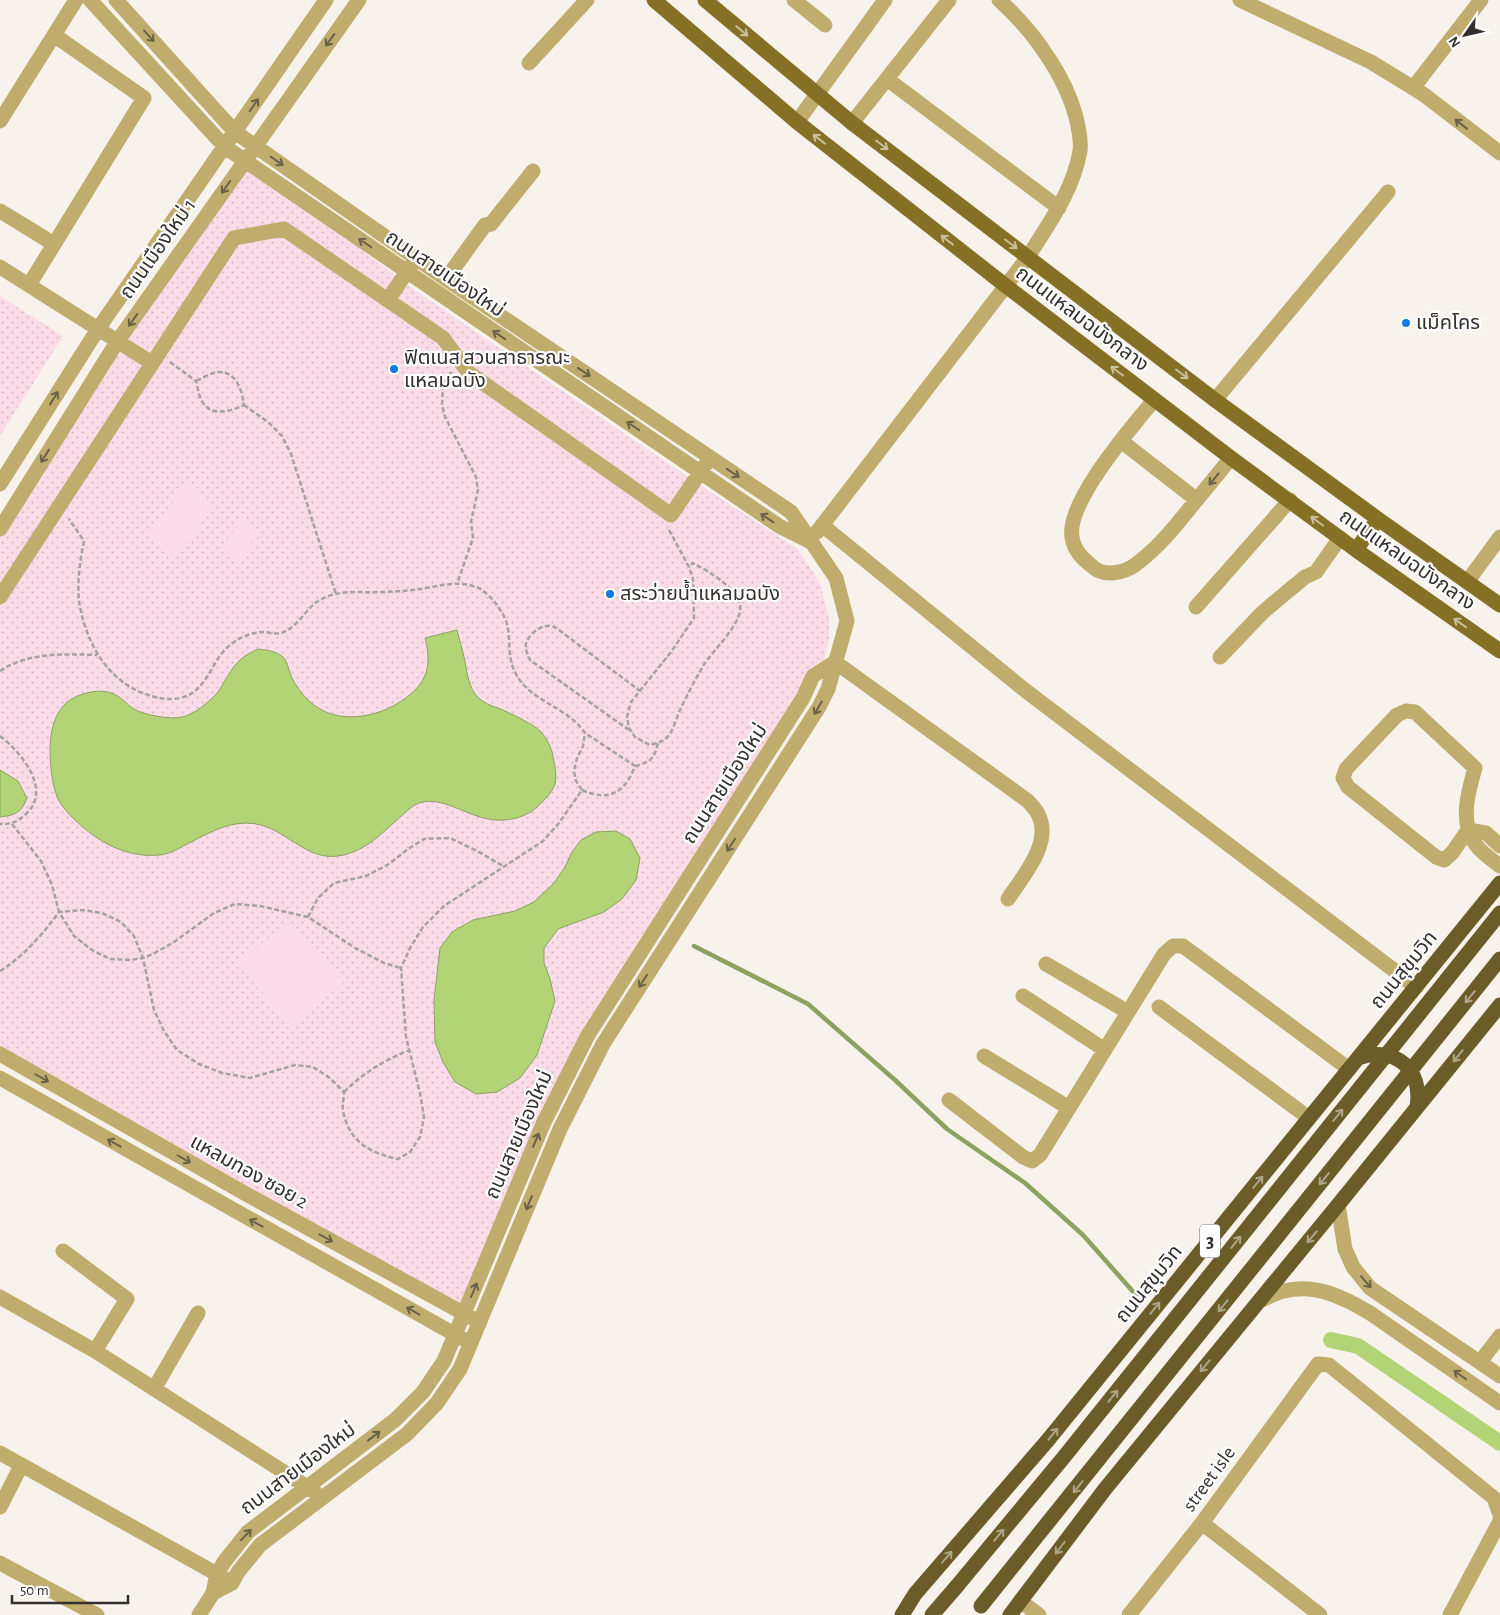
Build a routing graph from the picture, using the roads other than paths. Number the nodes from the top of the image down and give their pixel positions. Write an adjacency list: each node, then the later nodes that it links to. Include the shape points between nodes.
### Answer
1 (76, 0): 16 (street)
2 (90, 0): 26 (street, ถนนสายเมืองใหม่)
3 (116, 0): 24 (street, ถนนสายเมืองใหม่, one-way to 24)
4 (326, 0): 24 (street, ถนนเมืองใหม่ 1, one-way to 4)
5 (359, 0): 25 (street, ถนนเมืองใหม่ 1, one-way to 25)
6 (587, 0): 17 (street)
7 (654, 0): 22 (main road, ถนนแหลมฉบังกลาง)
8 (705, 0): 20 (main road, ถนนแหลมฉบังกลาง, one-way to 20)
9 (794, 0): 15 (street)
10 (885, 0): 20 (street)
11 (949, 0): 18 (street)
12 (999, 0): 31 (street, via 1038,43 1061,79 1077,116 1081,149 1074,178)
13 (1240, 0): 19 (street, via 1371,62)
14 (1481, 0): 19 (street)
15 (825, 26)
16 (54, 35): 21 (street); 33 (street, via 144,98)
17 (529, 63)
18 (887, 79): 23 (street); 31 (street)
19 (1413, 88): 27 (street, one-way to 19)
20 (817, 94): 22 (street); 23 (main road, ถนนแหลมฉบังกลาง)
21 (0, 121)
22 (798, 122): 40 (main road, ถนนแหลมฉบังกลาง, one-way to 22)
23 (852, 123): 34 (main road, ถนนแหลมฉบังกลาง, one-way to 34)
24 (235, 132): 25 (street, ถนนสายเมืองใหม่); 26 (street, ถนนเมืองใหม่ 1)
25 (255, 146): 28 (street, ถนนเมืองใหม่ 1); 35 (street, ถนนสายเมืองใหม่, one-way to 35)
26 (225, 147): 28 (street, ถนนสายเมืองใหม่); 42 (street, ถนนเมืองใหม่ 1)
27 (1500, 154)
28 (245, 161): 37 (street, ถนนสายเมืองใหม่, one-way to 28); 43 (street, ถนนเมืองใหม่ 1, one-way to 43)
29 (533, 171): 38 (street, via 491,224 485,225)
30 (1388, 192): 46 (street)
31 (1059, 208): 34 (street)
32 (0, 211): 33 (street)
33 (54, 244): 39 (street)
34 (1028, 257): 40 (street); 46 (main road, ถนนแหลมฉบังกลาง, one-way to 46)
35 (416, 258): 37 (street); 38 (street, ถนนสายเมืองใหม่)
36 (0, 267): 39 (street)
37 (407, 272): 41 (street); 50 (street, ถนนสายเมืองใหม่, one-way to 37)
38 (446, 279): 48 (street, ถนนสายเมืองใหม่, one-way to 48)
39 (29, 285): 42 (street)
40 (1006, 286): 45 (main road, ถนนแหลมฉบังกลาง, one-way to 40); 55 (street)
41 (388, 300): 44 (street, via 284,229 234,238); 50 (street, via 443,338 469,373 671,515)
42 (98, 329): 43 (street); 51 (street, ถนนเมืองใหม่ 1, one-way to 42)
43 (117, 342): 44 (street); 56 (street, ถนนเมืองใหม่ 1, one-way to 56)
44 (155, 358): 62 (street)
45 (1154, 400): 47 (street); 49 (main road, ถนนแหลมฉบังกลาง)
46 (1216, 400): 54 (main road, ถนนแหลมฉบังกลาง)
47 (1121, 440): 52 (street); 52 (street, via 1091,482 1074,517 1072,537 1079,555 1098,571 1113,573 1134,566 1163,541)
48 (710, 458): 50 (street); 59 (street, ถนนสายเมืองใหม่, one-way to 59, via 791,512)
49 (1231, 458): 52 (street, one-way to 52); 53 (main road, ถนนแหลมฉบังกลาง)
50 (700, 472): 59 (street, ถนนสายเมืองใหม่, one-way to 50, via 779,526)
51 (0, 484)
52 (1197, 500)
53 (1290, 500): 58 (main road, ถนนแหลมฉบังกลาง, one-way to 53); 64 (street)
54 (1378, 519): 60 (main road); 61 (main road, ถนนแหลมฉบังกลาง)
55 (822, 525): 59 (street); 78 (street, via 1026,691)
56 (0, 529)
57 (1500, 537): 61 (street)
58 (1340, 538): 60 (main road, ถนนแหลมฉบังกลาง); 66 (street, via 1316,572 1306,576 1269,607)
59 (810, 542): 67 (street, ถนนสายเมืองใหม่, via 836,578 847,621)
60 (1356, 550): 65 (main road, ถนนแหลมฉบังกลาง, one-way to 60)
61 (1468, 582): 63 (main road, ถนนแหลมฉบังกลาง)
62 (0, 597)
63 (1500, 605)
64 (1196, 607)
65 (1500, 651)
66 (1220, 657)
67 (835, 662): 68 (street, ถนนสายเมืองใหม่, via 813,676 803,698); 69 (street, ถนนสายเมืองใหม่, one-way to 69, via 819,707); 74 (street, via 1028,801 1038,814 1041,840 1037,855)
68 (746, 788): 69 (street); 92 (street, ถนนสายเมืองใหม่, via 588,1035)
69 (761, 798): 94 (street, ถนนสายเมืองใหม่, one-way to 94, via 603,1044)
70 (1468, 830): 70 (street, via 1467,795 1475,768 1415,712 1397,715 1346,769 1343,778 1348,787 1436,856 1444,860); 71 (street, via 1486,833); 72 (street, via 1476,846)
71 (1500, 846)
72 (1500, 866)
73 (1500, 883): 78 (highway, ถนนสุขุมวิท / 3)
74 (1008, 900)
75 (1500, 913): 128 (highway, ถนนสุขุมวิท / 3, one-way to 75, bridge, via 1064,1457)
76 (1500, 959): 124 (highway, one-way to 124, bridge)
77 (1046, 964): 82 (street)
78 (1416, 987): 86 (highway, ถนนสุขุมวิท / 3)
79 (1023, 996): 83 (street)
80 (1500, 1005): 90 (highway, one-way to 90)
81 (1159, 1006): 95 (street)
82 (1128, 1012): 83 (street); 86 (street, via 1164,954 1173,946 1183,946)
83 (1105, 1050): 91 (street)
84 (0, 1054): 88 (street, แหลมทอง ซอย 2, one-way to 88)
85 (984, 1056): 91 (street)
86 (1354, 1063): 90 (highway, via 1368,1054 1399,1060 1414,1076 1418,1091); 95 (highway, ถนนสุขุมวิท / 3)
87 (0, 1078): 93 (street, แหลมทอง ซอย 2)
88 (69, 1094): 93 (street); 101 (street, แหลมทอง ซอย 2, one-way to 101)
89 (949, 1100): 91 (street, via 1032,1161 1040,1155)
90 (1417, 1107): 96 (highway)
91 (1069, 1108)
92 (550, 1109): 94 (street); 101 (street, ถนนสายเมืองใหม่, one-way to 92)
93 (61, 1112): 103 (street, แหลมทอง ซอย 2, one-way to 93)
94 (566, 1117): 102 (street, ถนนสายเมืองใหม่, one-way to 102)
95 (1309, 1118): 127 (highway, ถนนสุขุมวิท / 3, one-way to 95, via 915,1594 1048,1440)
96 (1338, 1205): 99 (highway, one-way to 99); 107 (street, one-way to 107, via 1345,1249 1353,1267 1370,1288)
97 (63, 1251): 106 (street, via 127,1299)
98 (0, 1297): 106 (street)
99 (1258, 1301): 110 (street, one-way to 99, via 1370,1313 1331,1293 1307,1288 1284,1291); 123 (highway, one-way to 123, via 1105,1489)
100 (198, 1313): 109 (street)
101 (464, 1313): 102 (street, แหลมทอง ซอย 2); 103 (street, ถนนสายเมืองใหม่)
102 (480, 1322): 105 (street, ถนนสายเมืองใหม่)
103 (455, 1335): 105 (street, แหลมทอง ซอย 2); 113 (street, ถนนสายเมืองใหม่, one-way to 103, via 395,1420 423,1392 444,1361)
104 (1500, 1336): 107 (street)
105 (471, 1343): 114 (street, ถนนสายเมืองใหม่, via 460,1369 437,1403 406,1434)
106 (95, 1351): 109 (street)
107 (1480, 1362): 108 (street)
108 (1500, 1376)
109 (154, 1389): 113 (street)
110 (1500, 1403)
111 (0, 1453): 112 (street)
112 (21, 1466): 115 (street); 120 (street)
113 (308, 1487): 114 (street); 120 (street, ถนนสายเมืองใหม่, one-way to 113, via 248,1532)
114 (323, 1498): 121 (street, ถนนสายเมืองใหม่, via 260,1545)
115 (0, 1507)
116 (1500, 1515): 118 (street, street isle, via 1494,1498 1329,1365 1318,1364)
117 (1500, 1520): 133 (street)
118 (1202, 1523): 131 (street, street isle); 132 (street)
119 (0, 1563): 125 (street)
120 (217, 1574): 121 (street); 122 (street, ถนนสายเมืองใหม่)
121 (232, 1583): 122 (street, ถนนสายเมืองใหม่)
122 (213, 1593): 126 (street, ถนนสายเมืองใหม่)
123 (1020, 1601): 129 (highway); 130 (street)
124 (978, 1610)
125 (97, 1615)
126 (199, 1615)
127 (902, 1615)
128 (932, 1615)
129 (1010, 1615)
130 (1038, 1615)
131 (1129, 1615)
132 (1320, 1615)
133 (1450, 1615)

